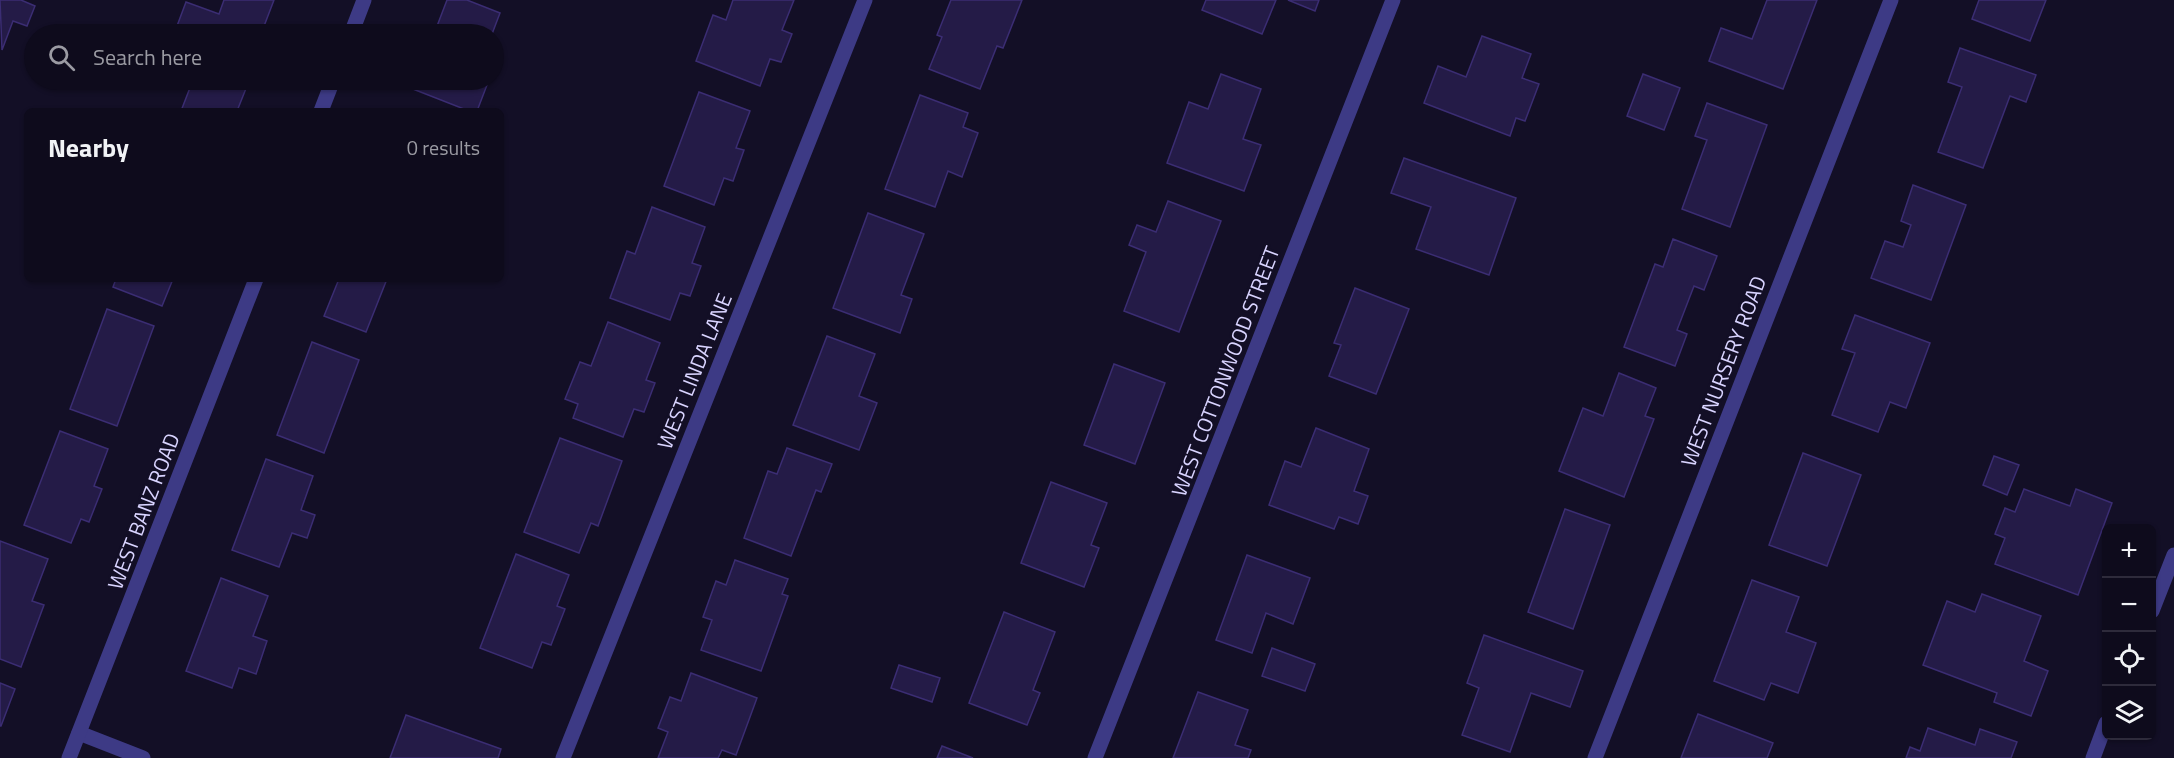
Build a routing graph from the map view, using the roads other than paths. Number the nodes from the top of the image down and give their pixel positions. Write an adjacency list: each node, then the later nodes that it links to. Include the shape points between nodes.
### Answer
1 (364, 0): 5 (street)
2 (865, 0): 15 (street, WEST LINDA LANE)
3 (1393, 0): 16 (street, WEST COTTONWOOD STREET)
4 (1891, 0): 17 (street, WEST NURSERY ROAD)
5 (355, 24)
6 (329, 90): 7 (street)
7 (322, 108)
8 (255, 282): 11 (street, WEST BANZ ROAD)
9 (2174, 555): 10 (street)
10 (2156, 599)
11 (79, 734): 13 (street, WEST BANZ ROAD); 14 (street)
12 (2102, 734): 18 (street)
13 (69, 758)
14 (143, 758)
15 (563, 758)
16 (1095, 758)
17 (1595, 758)
18 (2093, 758)

